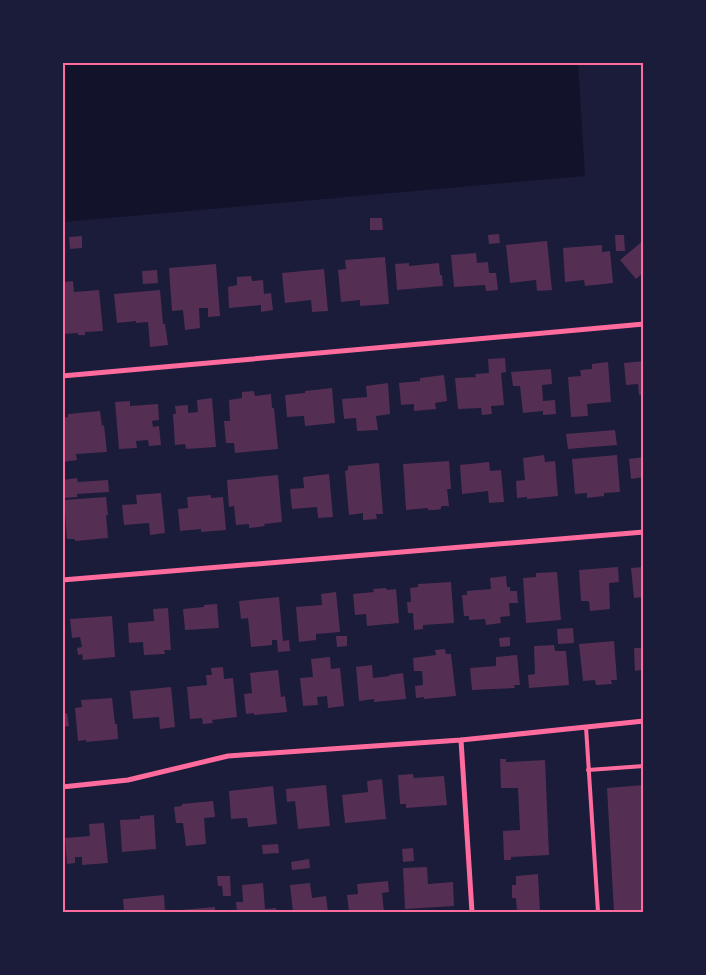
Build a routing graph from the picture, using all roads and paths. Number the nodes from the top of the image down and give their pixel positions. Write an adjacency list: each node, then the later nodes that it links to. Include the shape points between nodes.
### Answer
1 (644, 324): 2 (street)
2 (62, 376)
3 (644, 532): 4 (street)
4 (62, 580)
5 (644, 721): 6 (street)
6 (586, 727): 7 (street); 9 (lane)
7 (461, 740): 10 (street, via 228,756 128,780); 11 (street)
8 (644, 766): 9 (lane)
9 (588, 770): 12 (lane)
10 (62, 787)
11 (472, 912)
12 (598, 912)

